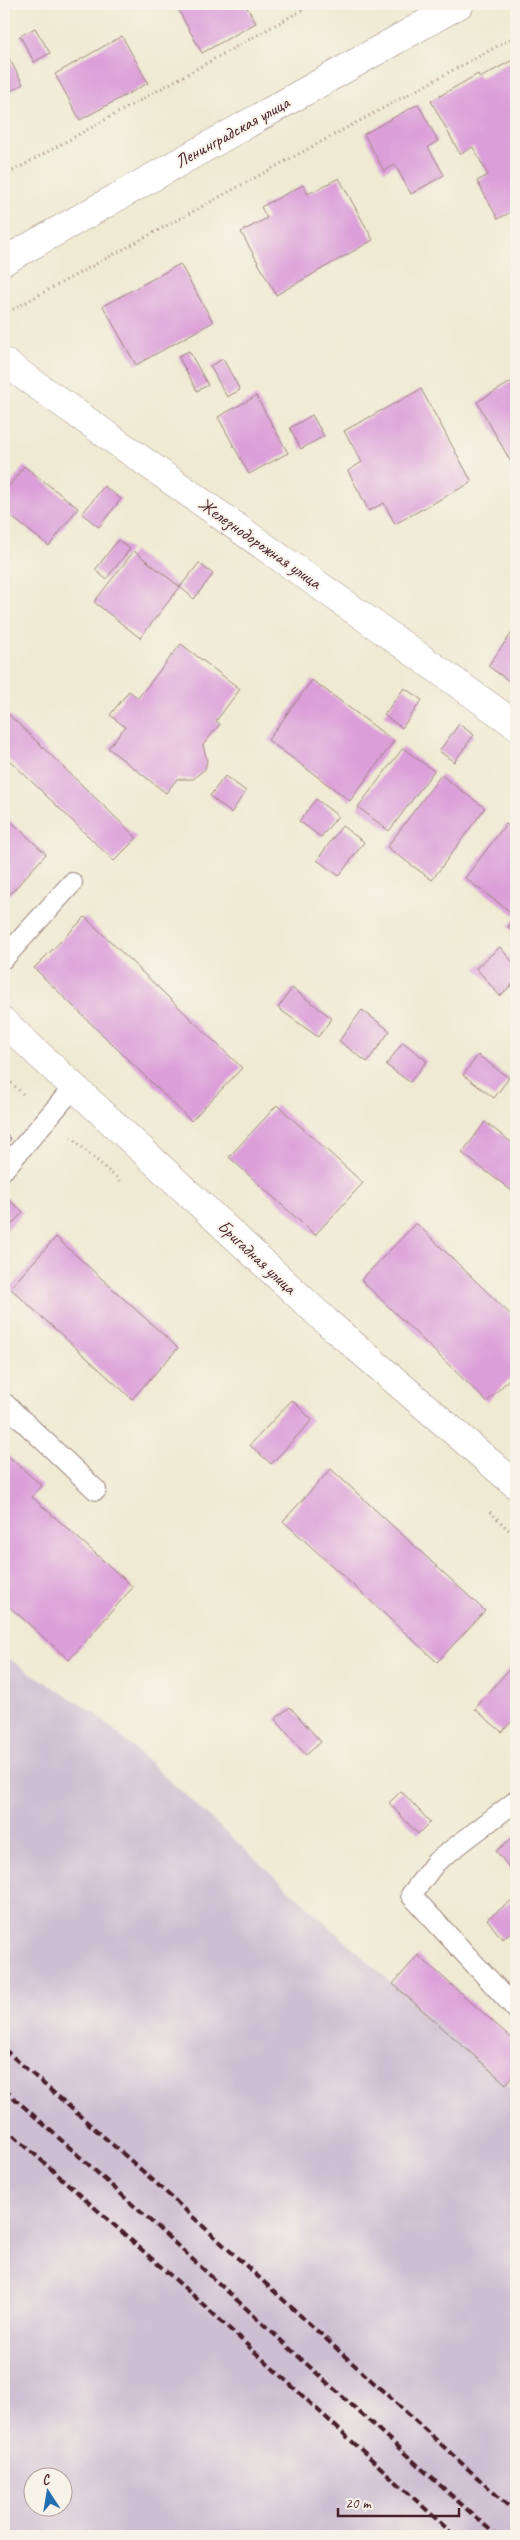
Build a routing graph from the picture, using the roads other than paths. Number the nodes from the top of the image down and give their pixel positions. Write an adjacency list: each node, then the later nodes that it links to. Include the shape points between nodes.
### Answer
1 (460, 4): 2 (street, Ленинградская улица)
2 (4, 261)
3 (4, 362): 4 (street, Железнодорожная улица)
4 (516, 725)
5 (72, 883): 6 (lane)
6 (4, 958)
7 (4, 1022): 8 (street, Бригадная улица)
8 (74, 1087): 9 (lane); 11 (street, Бригадная улица, via 327,1322)
9 (4, 1168)
10 (4, 1403): 12 (lane)
11 (516, 1485)
12 (96, 1490)
13 (516, 1802): 14 (lane, via 436,1862 411,1895)
14 (516, 2009)

